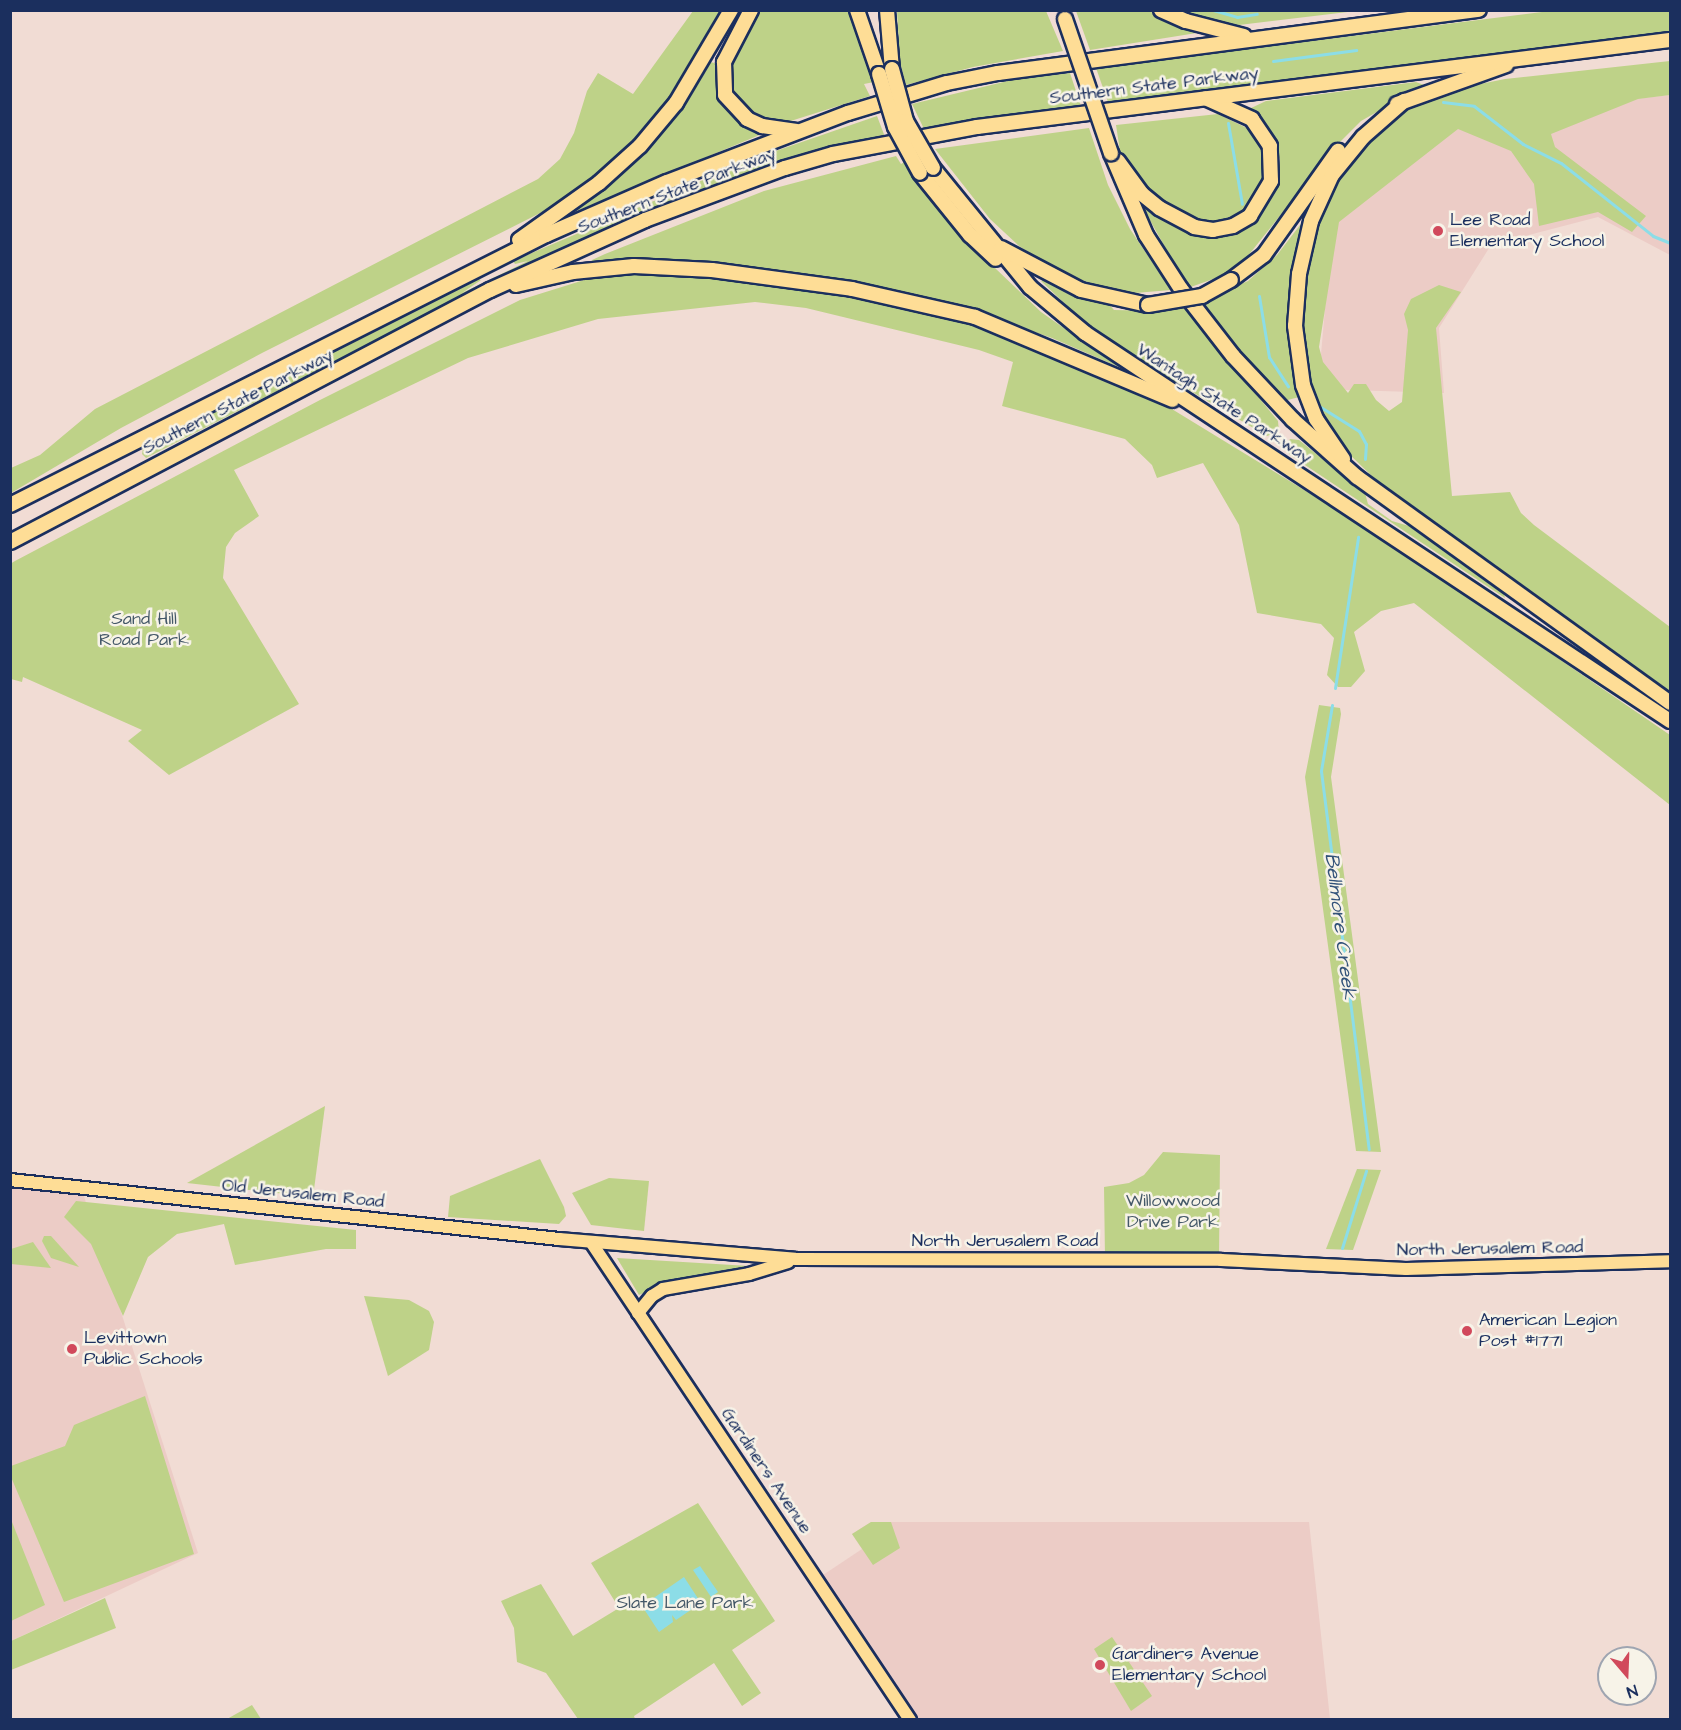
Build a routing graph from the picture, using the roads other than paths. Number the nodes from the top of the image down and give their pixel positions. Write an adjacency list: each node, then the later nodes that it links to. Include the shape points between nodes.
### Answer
1 (751, 10): 14 (highway, via 724,62 725,95 747,119 762,126)
2 (857, 10): 11 (highway)
3 (887, 10): 11 (highway, Wantagh State Parkway)
4 (1161, 10): 8 (highway, via 1186,21)
5 (1479, 10): 8 (highway, Southern State Parkway)
6 (730, 12): 18 (highway, via 676,103 640,146 578,199)
7 (1064, 15): 15 (highway, Wantagh State Parkway, bridge)
8 (1255, 38): 14 (highway, Southern State Parkway, via 988,75 889,100)
9 (1671, 40): 10 (highway, Southern State Parkway)
10 (1522, 58): 12 (highway, Southern State Parkway); 13 (highway)
11 (885, 72): 16 (highway, Wantagh State Parkway, bridge)
12 (1203, 97): 15 (highway, via 1252,120 1270,146 1271,181 1264,199 1242,221 1213,230 1174,219 1142,194); 20 (highway, Southern State Parkway, via 929,134 833,154 692,201)
13 (1404, 101): 17 (highway, bridge, via 1358,130 1264,255 1203,296 1148,305 1081,290); 22 (highway, via 1363,137 1332,175 1311,221 1299,274 1295,326 1303,385 1316,419)
14 (799, 131): 18 (highway, Southern State Parkway, via 667,182)
15 (1111, 153): 22 (highway, Wantagh State Parkway, via 1146,235 1206,323 1286,412)
16 (927, 170): 17 (highway, Wantagh State Parkway); 19 (highway, via 970,235)
17 (991, 243): 19 (highway, Wantagh State Parkway)
18 (488, 262): 23 (highway, Southern State Parkway)
19 (1030, 287): 21 (highway, Wantagh State Parkway, via 1114,354)
20 (490, 290): 21 (highway, via 573,272 634,266 712,270 899,297 993,323); 24 (highway, Southern State Parkway)
21 (1200, 411): 26 (highway, Wantagh State Parkway)
22 (1357, 477): 25 (highway, Wantagh State Parkway)
23 (10, 505)
24 (10, 542)
25 (1671, 703)
26 (1671, 721)
27 (10, 1180): 28 (main road, Old Jerusalem Road)
28 (591, 1242): 29 (main road, North Jerusalem Road); 31 (main road, Gardiners Avenue)
29 (795, 1259): 30 (main road, North Jerusalem Road, via 1221,1260 1406,1269); 31 (main road, via 749,1274 663,1289)
30 (1671, 1261)
31 (638, 1313): 32 (main road, Gardiners Avenue)
32 (910, 1719)

